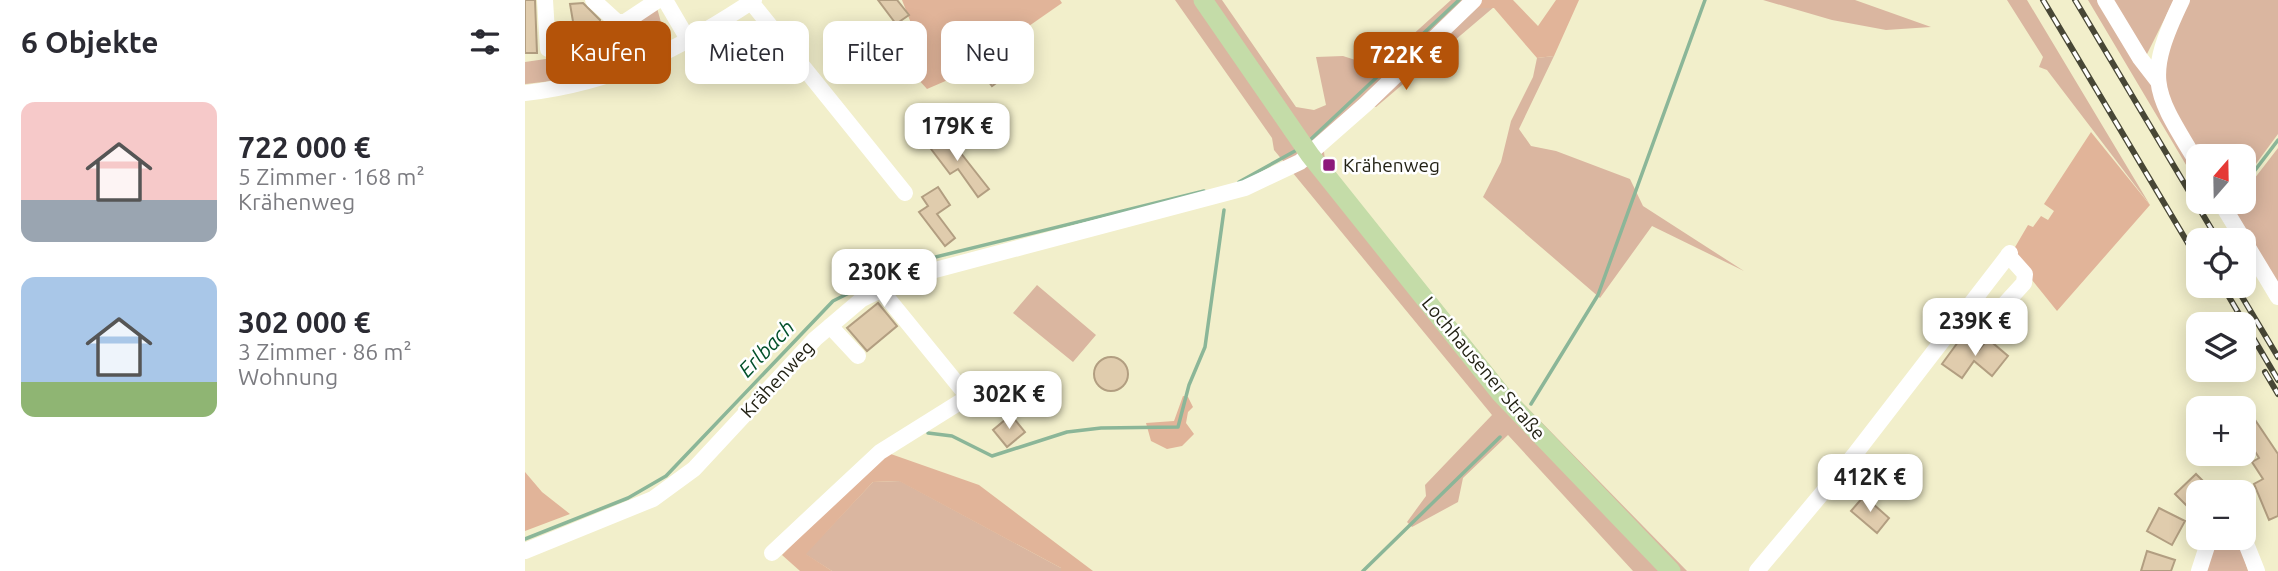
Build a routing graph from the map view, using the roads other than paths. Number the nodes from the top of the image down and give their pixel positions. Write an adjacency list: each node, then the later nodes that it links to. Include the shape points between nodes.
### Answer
1 (545, 0): 10 (street)
2 (593, 0): 3 (street, via 617,22 625,22)
3 (658, 0)
4 (665, 0): 12 (street)
5 (1203, 0): 17 (main road, Lochhausener Straße)
6 (1474, 0): 17 (street, Krähenweg)
7 (2105, 0): 14 (street)
8 (2182, 0): 14 (street, via 2157,61)
9 (753, 1): 11 (street); 18 (street)
10 (546, 21)
11 (721, 21)
12 (685, 34)
13 (685, 43): 15 (street, via 635,68 570,88)
14 (2157, 80): 16 (street, via 2166,110)
15 (525, 93)
16 (2186, 144)
17 (1310, 155): 20 (street, Krähenweg, via 1245,188 905,278); 29 (main road, Lochhausener Straße, via 1501,394)
18 (905, 192)
19 (2228, 214): 21 (street)
20 (881, 290): 23 (street, Krähenweg, via 862,299); 28 (street, via 968,397 880,452)
21 (2278, 297)
22 (1961, 317): 22 (street, via 2009,254 2025,274 2024,283 1981,330); 30 (street)
23 (830, 326): 24 (street); 27 (street, Krähenweg, via 694,469 653,499)
24 (858, 356)
25 (2206, 550): 31 (street)
26 (2248, 550): 32 (street)
27 (525, 551)
28 (772, 553)
29 (1671, 571)
30 (1758, 571)
31 (2199, 571)
32 (2256, 571)

